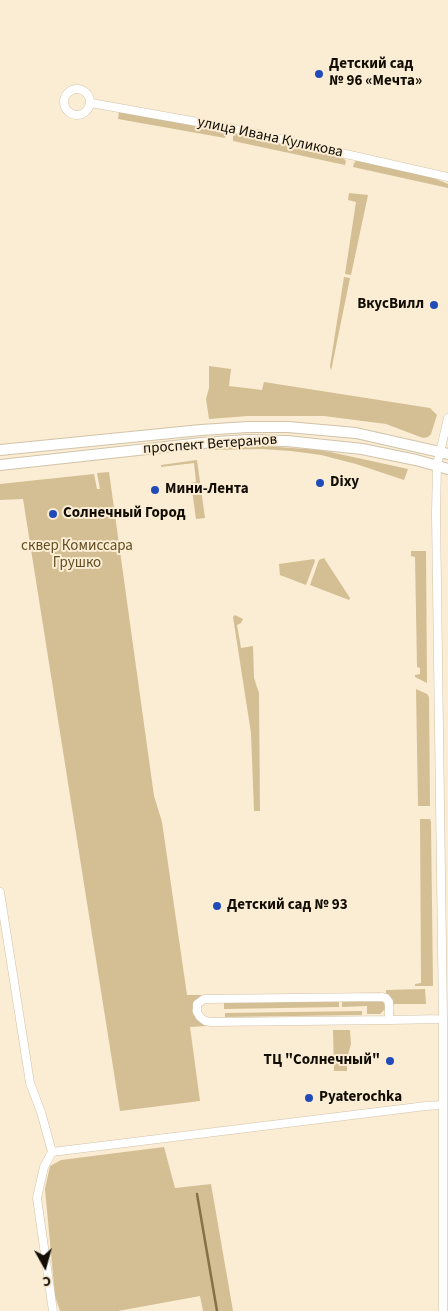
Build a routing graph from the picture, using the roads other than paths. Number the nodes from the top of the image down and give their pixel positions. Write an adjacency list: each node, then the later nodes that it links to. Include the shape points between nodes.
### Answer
1 (91, 103): 2 (street, улица Ивана Куликова, via 231,128)
2 (448, 177)
3 (448, 418): 5 (street)
4 (0, 450): 5 (main road, проспект Ветеранов, via 201,430 278,427 356,433)
5 (444, 453): 7 (street)
6 (0, 464): 7 (main road, проспект Ветеранов, via 202,443 287,440 362,449)
7 (438, 465): 8 (main road, проспект Ветеранов); 10 (street, via 436,548)
8 (448, 469)
9 (0, 892): 14 (street, via 30,1083)
10 (445, 996): 11 (street)
11 (442, 1019): 12 (street); 13 (street)
12 (389, 1020): 12 (street, via 389,1002 381,997 211,999 199,1001 196,1007 200,1017 211,1022)
13 (443, 1105): 14 (street); 16 (street)
14 (52, 1152): 15 (street, via 44,1167 38,1198)
15 (53, 1311)
16 (443, 1311)

